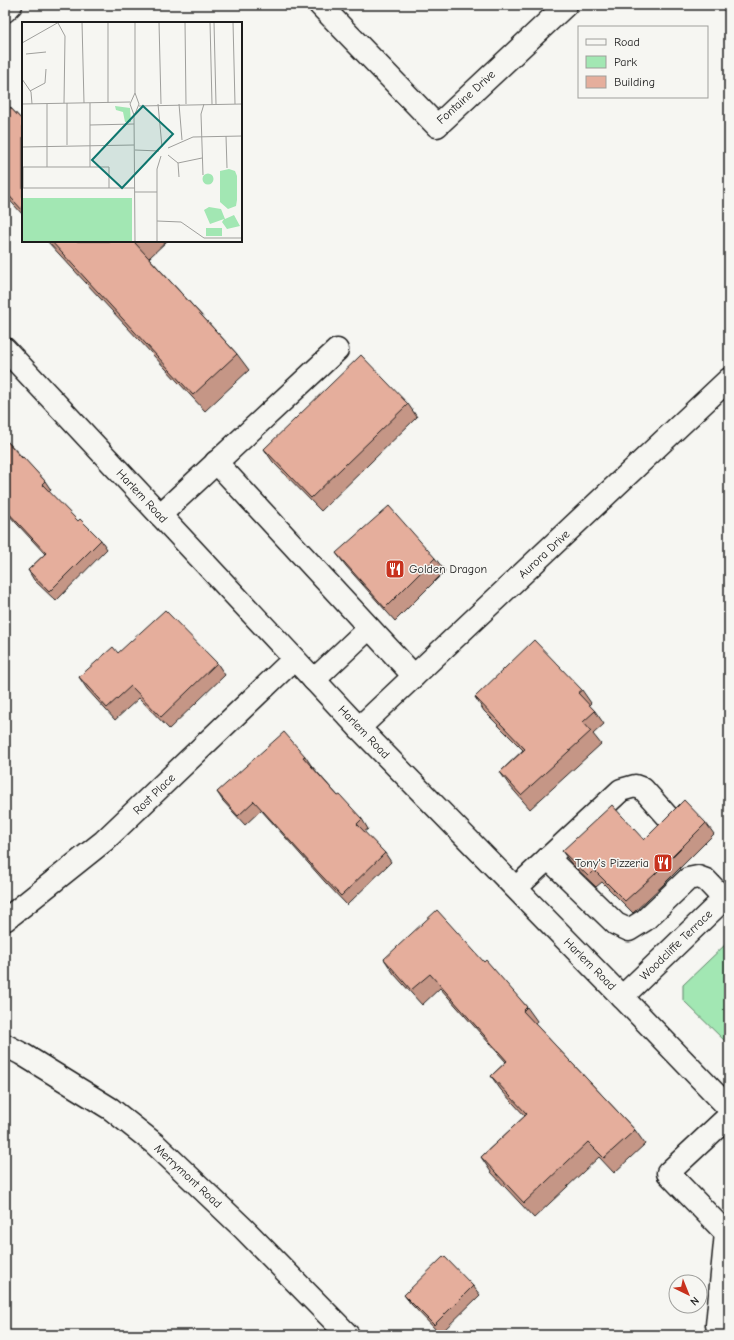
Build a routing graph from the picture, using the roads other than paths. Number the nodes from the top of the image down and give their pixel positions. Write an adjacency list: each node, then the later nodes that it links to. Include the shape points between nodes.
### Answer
1 (11, 5): 4 (street)
2 (320, 5): 3 (street, Fontaine Drive, via 437,126)
3 (566, 5)
4 (5, 11)
5 (5, 350): 9 (street, Harlem Road)
6 (337, 350): 8 (street)
7 (729, 379): 12 (street, Aurora Drive)
8 (216, 462): 9 (street); 10 (street)
9 (160, 514): 11 (street, Harlem Road)
10 (370, 628): 12 (street); 13 (street)
11 (294, 659): 13 (street, Harlem Road); 19 (street, Rost Place, via 104,841)
12 (414, 676): 14 (street, Aurora Drive)
13 (314, 680): 14 (street, Harlem Road)
14 (359, 728): 17 (street, Harlem Road)
15 (668, 817): 16 (street, via 643,789 635,786 621,790)
16 (548, 858): 17 (street); 18 (street, via 616,924 629,930 645,920 688,880 698,877 706,880)
17 (516, 888): 20 (street, Harlem Road)
18 (727, 897): 20 (street, Woodcliffe Terrace)
19 (5, 920)
20 (622, 997): 22 (street, Harlem Road)
21 (5, 1045): 24 (street, Merrymont Road, via 111,1109 155,1144 244,1228)
22 (729, 1108)
23 (729, 1116): 25 (street, via 668,1173 726,1233 717,1325)
24 (348, 1335)
25 (726, 1335)

